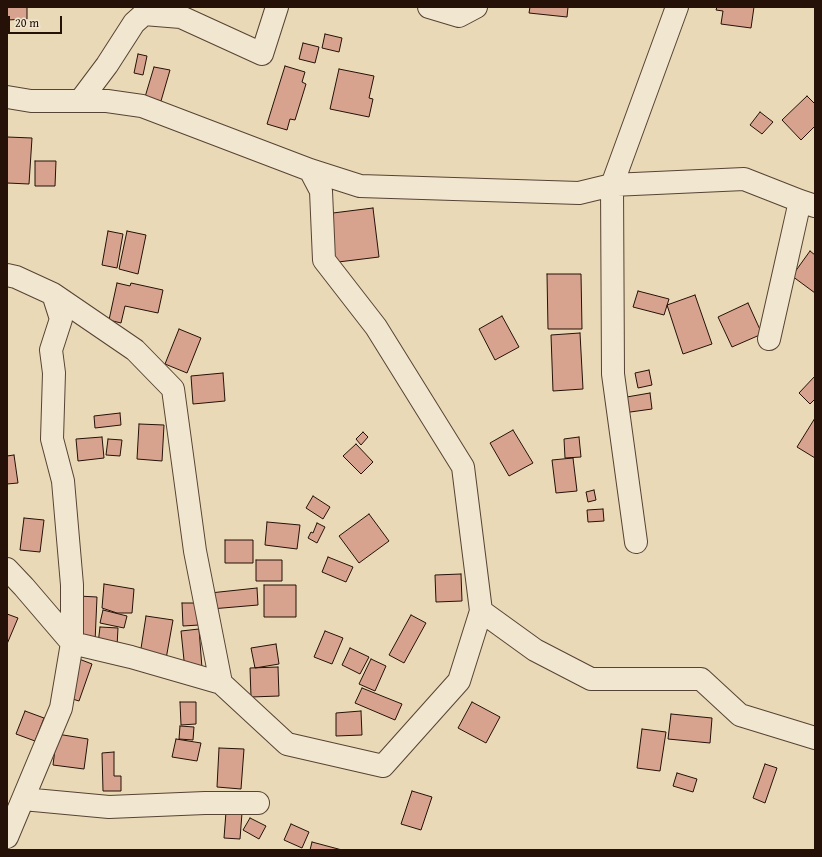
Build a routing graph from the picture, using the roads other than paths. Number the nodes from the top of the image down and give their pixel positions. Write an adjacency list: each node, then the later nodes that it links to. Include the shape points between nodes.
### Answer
1 (277, 7): 6 (street, via 262,54 181,16 144,14 134,23)
2 (429, 7): 3 (street, via 459,16)
3 (476, 7)
4 (677, 7): 8 (street)
5 (7, 97): 6 (street, via 31,101)
6 (80, 101): 7 (street, via 107,101 142,106)
7 (310, 170): 8 (street, via 360,186 579,193); 15 (street, via 321,191 324,260 376,327 463,467)
8 (612, 185): 9 (street, via 744,179); 13 (street, via 613,374)
9 (807, 204): 12 (street)
10 (7, 275): 11 (street)
11 (53, 294): 16 (street, via 61,320 51,350 54,373 52,439 63,481 72,585); 17 (street, via 135,350 173,389 195,551)
12 (768, 339)
13 (636, 542)
14 (7, 569): 16 (street)
15 (481, 611): 17 (street, via 459,682 383,766 287,744); 18 (street, via 535,650 591,679 701,679 740,715)
16 (72, 643): 17 (street); 19 (street, via 61,708)
17 (220, 683)
18 (815, 738)
19 (23, 799): 20 (street, via 109,807); 21 (street)
20 (258, 803)
21 (7, 837)

